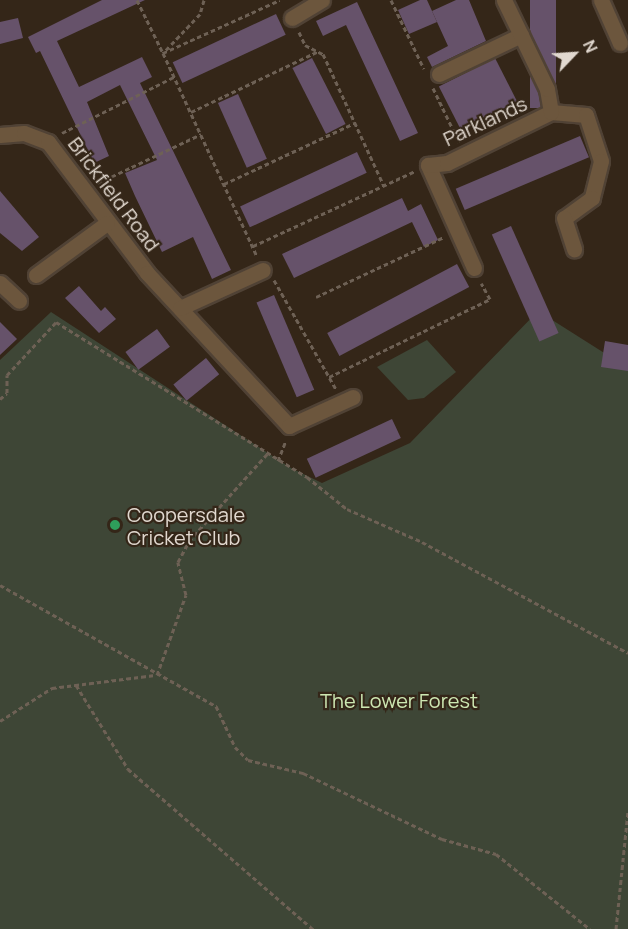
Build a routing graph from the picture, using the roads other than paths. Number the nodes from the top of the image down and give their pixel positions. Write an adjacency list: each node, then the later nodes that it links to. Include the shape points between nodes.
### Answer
1 (322, 0): 4 (street)
2 (504, 0): 5 (street, Parklands)
3 (601, 0): 6 (street)
4 (292, 18)
5 (521, 35): 7 (street); 8 (street, Parklands, via 547,89)
6 (620, 43)
7 (439, 74)
8 (550, 112): 11 (street, via 586,115 601,161 592,198 564,218); 12 (street, Parklands, via 447,163 428,165)
9 (0, 135): 10 (street, Brickfield Road, via 24,133 48,142)
10 (107, 224): 14 (street); 17 (street, Brickfield Road)
11 (574, 249)
12 (474, 268)
13 (264, 270): 17 (street)
14 (36, 275)
15 (0, 283): 16 (street)
16 (19, 301)
17 (180, 308): 18 (street, Brickfield Road, via 289,426)
18 (348, 399)

